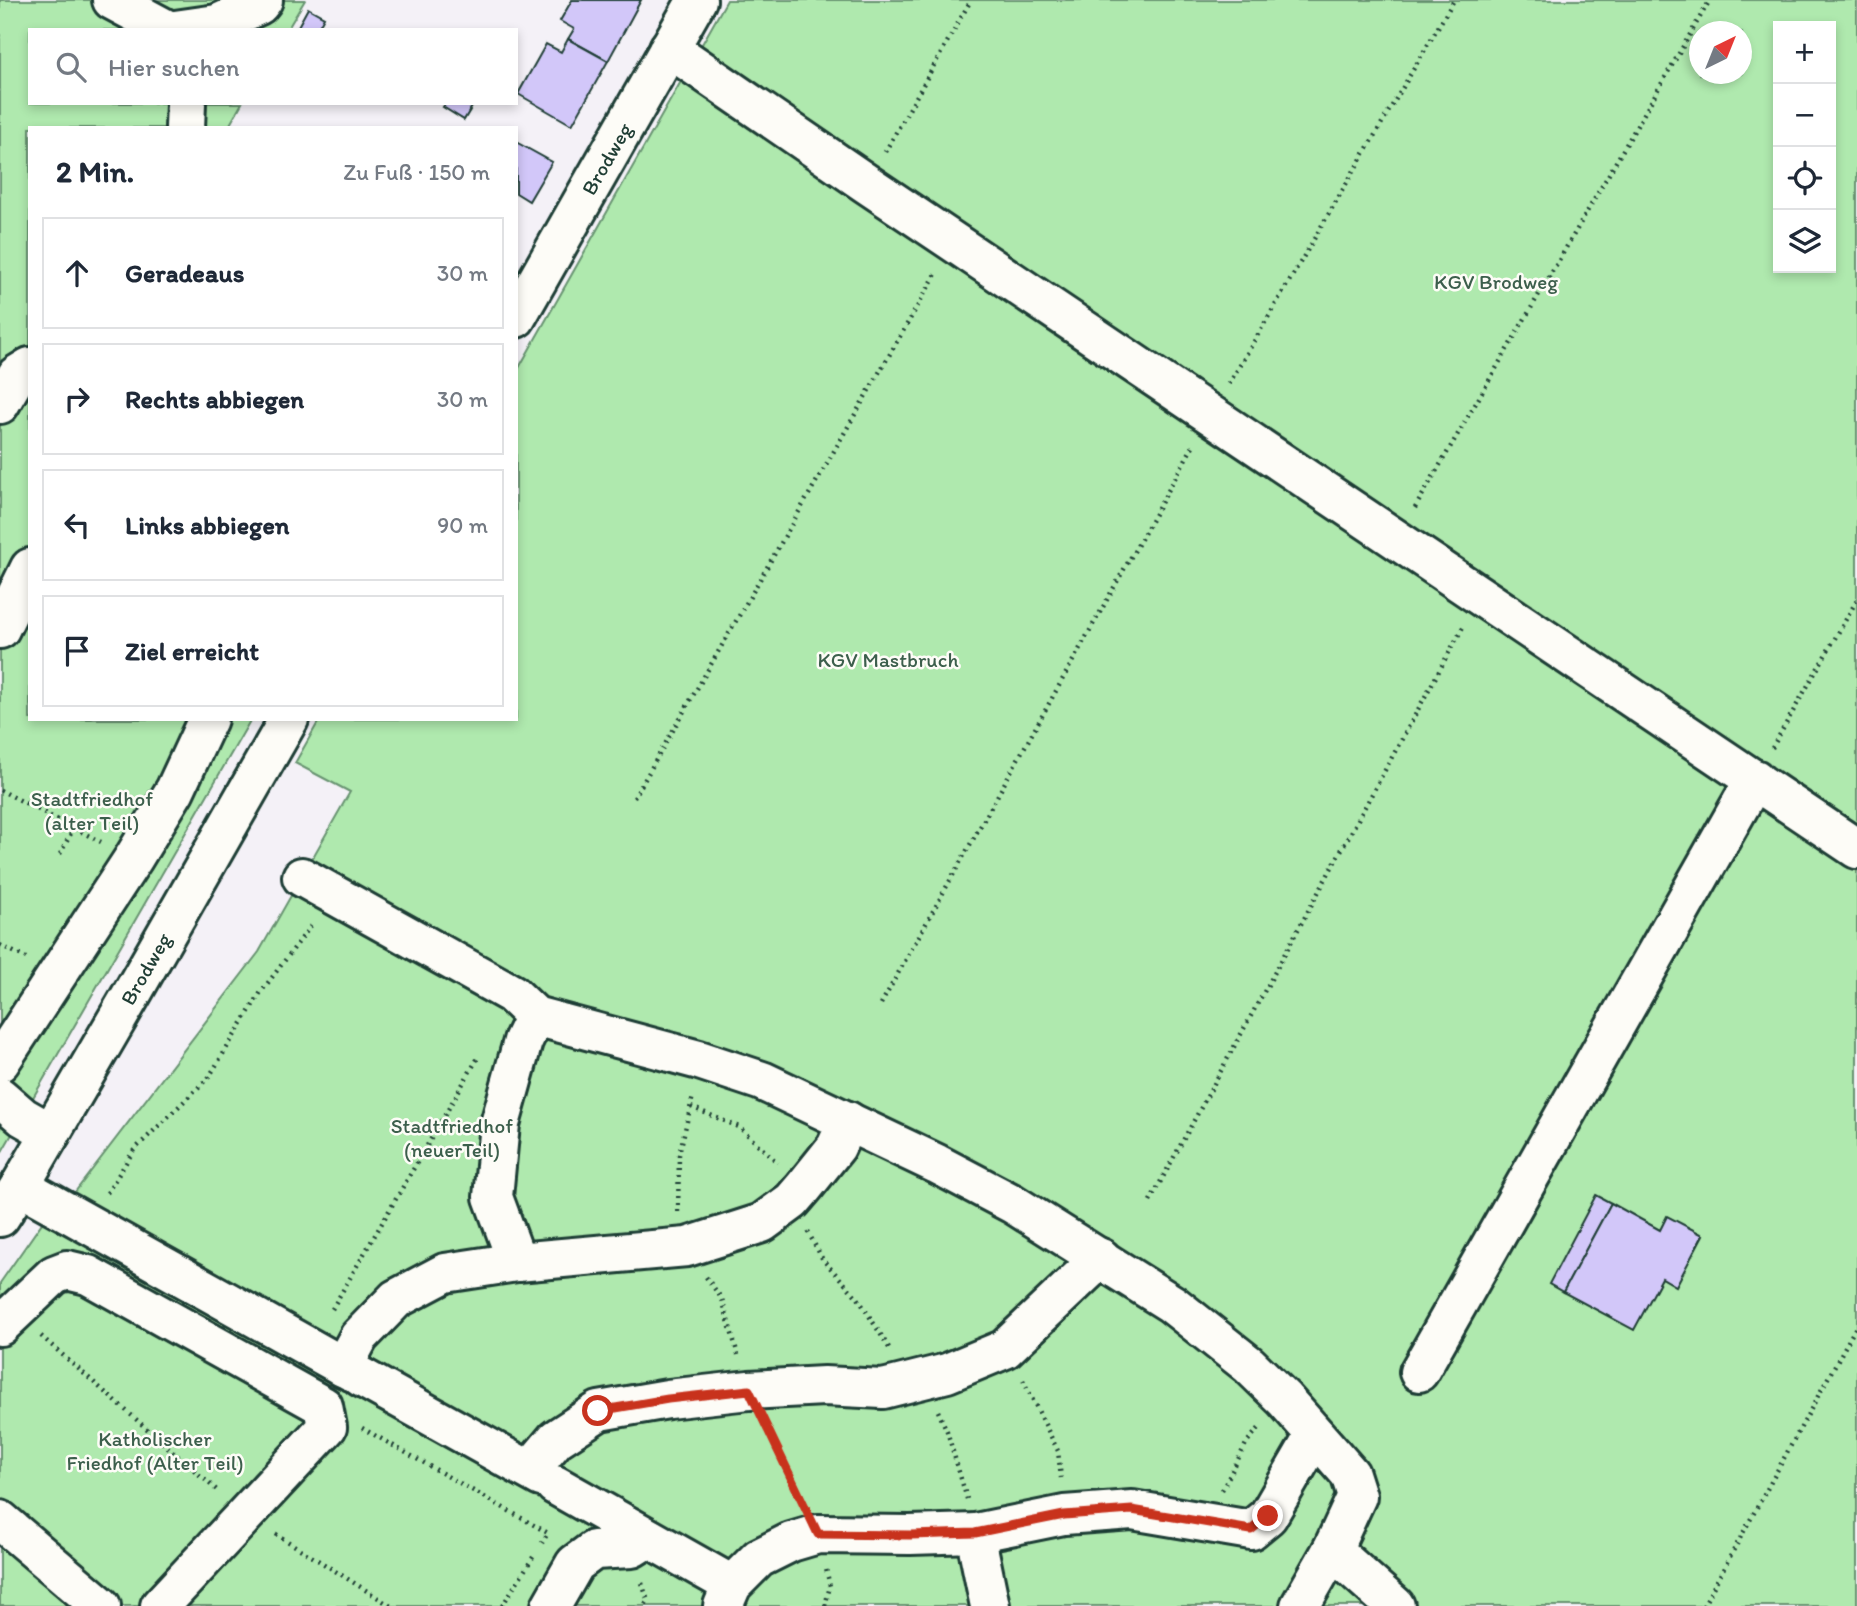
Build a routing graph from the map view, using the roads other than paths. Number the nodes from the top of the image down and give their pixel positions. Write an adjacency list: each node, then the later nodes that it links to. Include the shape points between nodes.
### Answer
1 (112, 0): 4 (street)
2 (263, 0): 5 (street, via 217,24)
3 (697, 0): 6 (street, Brodweg)
4 (164, 28)
5 (189, 28)
6 (670, 48): 9 (street, Brodweg); 16 (street)
7 (186, 105): 8 (street)
8 (186, 126)
9 (518, 314)
10 (28, 368): 11 (street, via 17,375)
11 (0, 404)
12 (28, 572): 13 (street)
13 (0, 629)
14 (207, 721): 20 (street, via 175,790)
15 (288, 721): 23 (street, Brodweg)
16 (1755, 779): 17 (street); 28 (street)
17 (1857, 849)
18 (318, 885): 19 (street, via 512,994)
19 (534, 1016): 22 (street, via 699,1060 762,1082); 26 (street, via 500,1124 493,1197)
20 (0, 1062)
21 (0, 1097): 23 (street)
22 (848, 1121): 25 (street, via 1013,1204); 26 (street, via 836,1147 798,1194 762,1223 687,1247)
23 (51, 1133): 24 (street, Brodweg)
24 (10, 1202): 29 (street, via 83,1221)
25 (1101, 1258): 30 (street, via 1172,1304 1249,1365); 31 (street, via 1005,1349 947,1373 883,1389 749,1390 598,1411 556,1439)
26 (517, 1262): 29 (street, via 444,1273 396,1299 359,1337)
27 (6, 1319): 38 (street, via 54,1275 67,1270 88,1275 323,1406 327,1427)
28 (1419, 1371)
29 (352, 1372): 31 (street)
30 (1315, 1435): 33 (street, via 1268,1516 1251,1530 1132,1510 1064,1515); 35 (street, via 1349,1474 1357,1496)
31 (542, 1477): 34 (street)
32 (0, 1520): 37 (street)
33 (975, 1533): 36 (street, via 818,1534 759,1558); 40 (street)
34 (648, 1538): 36 (street); 39 (street, via 632,1548 594,1550 575,1564)
35 (1332, 1550): 41 (street); 42 (street)
36 (728, 1596)
37 (101, 1606)
38 (160, 1606)
39 (551, 1606)
40 (990, 1606)
41 (1300, 1606)
42 (1395, 1606)

